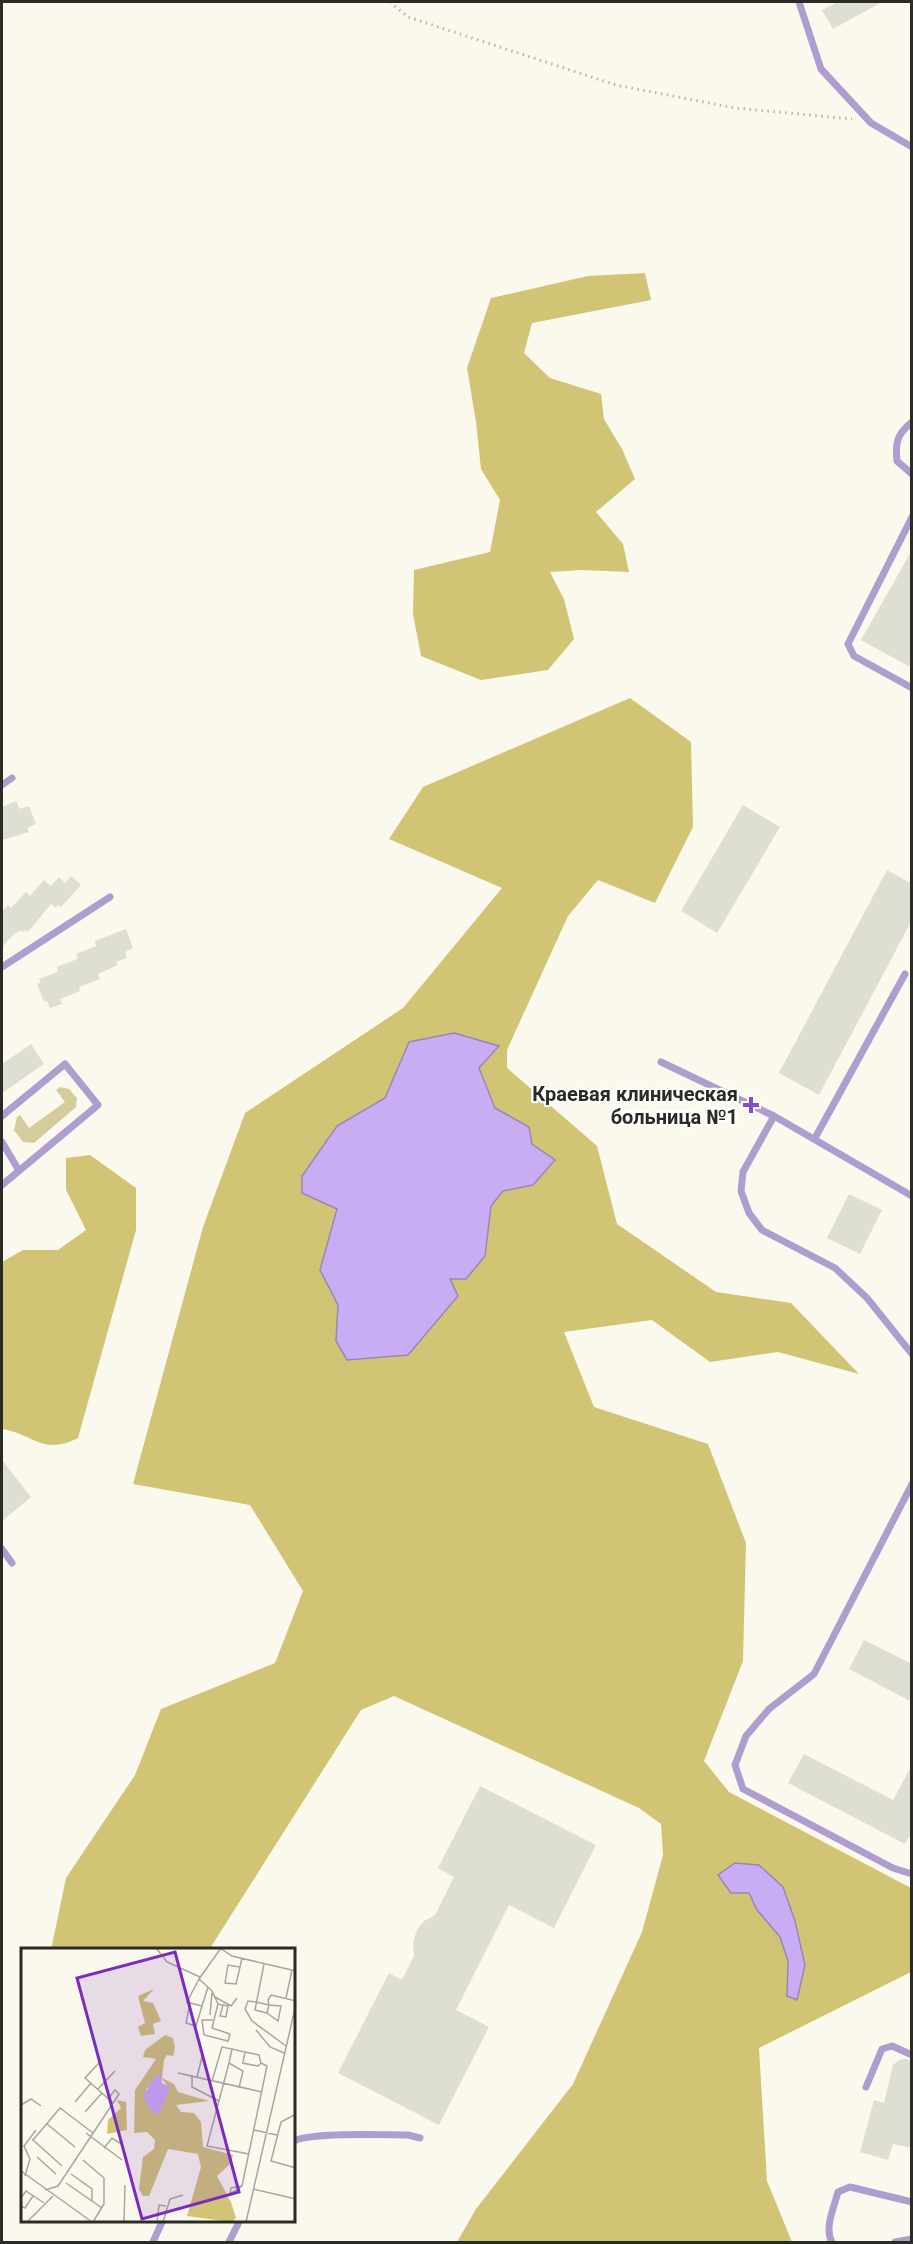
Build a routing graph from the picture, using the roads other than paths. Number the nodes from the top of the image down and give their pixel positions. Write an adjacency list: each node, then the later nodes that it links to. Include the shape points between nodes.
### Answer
1 (799, 2): 2 (lane, via 821,69 871,123)
2 (912, 147)
3 (912, 422): 4 (lane, via 896,444 897,461)
4 (912, 474)
5 (912, 517): 6 (lane, via 848,644 854,656)
6 (912, 688)
7 (12, 778): 8 (lane)
8 (2, 785)
9 (110, 897): 10 (lane)
10 (2, 967)
11 (905, 974): 15 (lane)
12 (661, 1062): 14 (lane)
13 (2, 1116): 17 (lane, via 65,1064 98,1104)
14 (774, 1116): 15 (lane); 20 (lane, via 743,1172 741,1191 749,1213 762,1230 835,1268 867,1298)
15 (815, 1138): 19 (lane)
16 (2, 1142): 17 (lane)
17 (18, 1169): 18 (lane)
18 (2, 1185)
19 (912, 1196)
20 (912, 1354)
21 (912, 1484): 24 (lane, via 814,1674 769,1709 746,1736 735,1764 743,1789 892,1868)
22 (2, 1549): 23 (lane)
23 (12, 1563)
24 (912, 1874)
25 (912, 2055): 26 (lane, via 892,2046 882,2049)
26 (866, 2087)
27 (420, 2138): 28 (lane, via 325,2136)
28 (296, 2140)
29 (912, 2202): 35 (lane, via 850,2187 838,2192 829,2225)
30 (162, 2223): 33 (lane)
31 (238, 2223): 34 (lane)
32 (912, 2239): 36 (lane)
33 (153, 2242)
34 (229, 2242)
35 (832, 2242)
36 (895, 2242)

